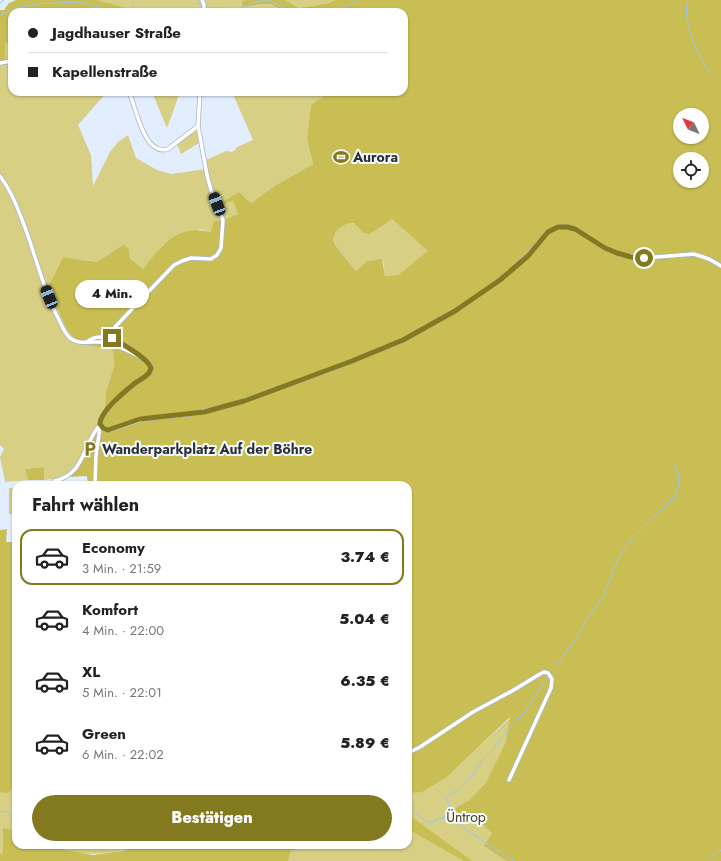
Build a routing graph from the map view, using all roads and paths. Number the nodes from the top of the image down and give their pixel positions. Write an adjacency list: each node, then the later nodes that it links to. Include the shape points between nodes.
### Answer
1 (130, 96): 3 (street, via 148,141 157,149 168,149)
2 (200, 96): 3 (street)
3 (198, 126): 6 (street, via 207,175 223,220 221,248 213,258 185,260 171,268 116,327)
4 (0, 176): 7 (street, via 19,210 45,288 65,332 74,341)
5 (721, 266): 9 (street, via 694,254 644,258 622,254 605,248 575,229 558,227 548,232 528,256 485,291 426,328 389,347 231,406 191,414 143,419 110,430)
6 (110, 338): 7 (street, via 95,338); 8 (street)
7 (86, 342): 8 (street, via 107,343)
8 (140, 357): 9 (street, via 151,365 150,373 112,404 102,416)
9 (100, 424): 10 (street, via 79,465 70,474); 11 (street)
10 (54, 481)
11 (95, 481)
12 (412, 751): 13 (street, via 473,712 540,674 548,673 552,679 551,688)
13 (509, 780)

